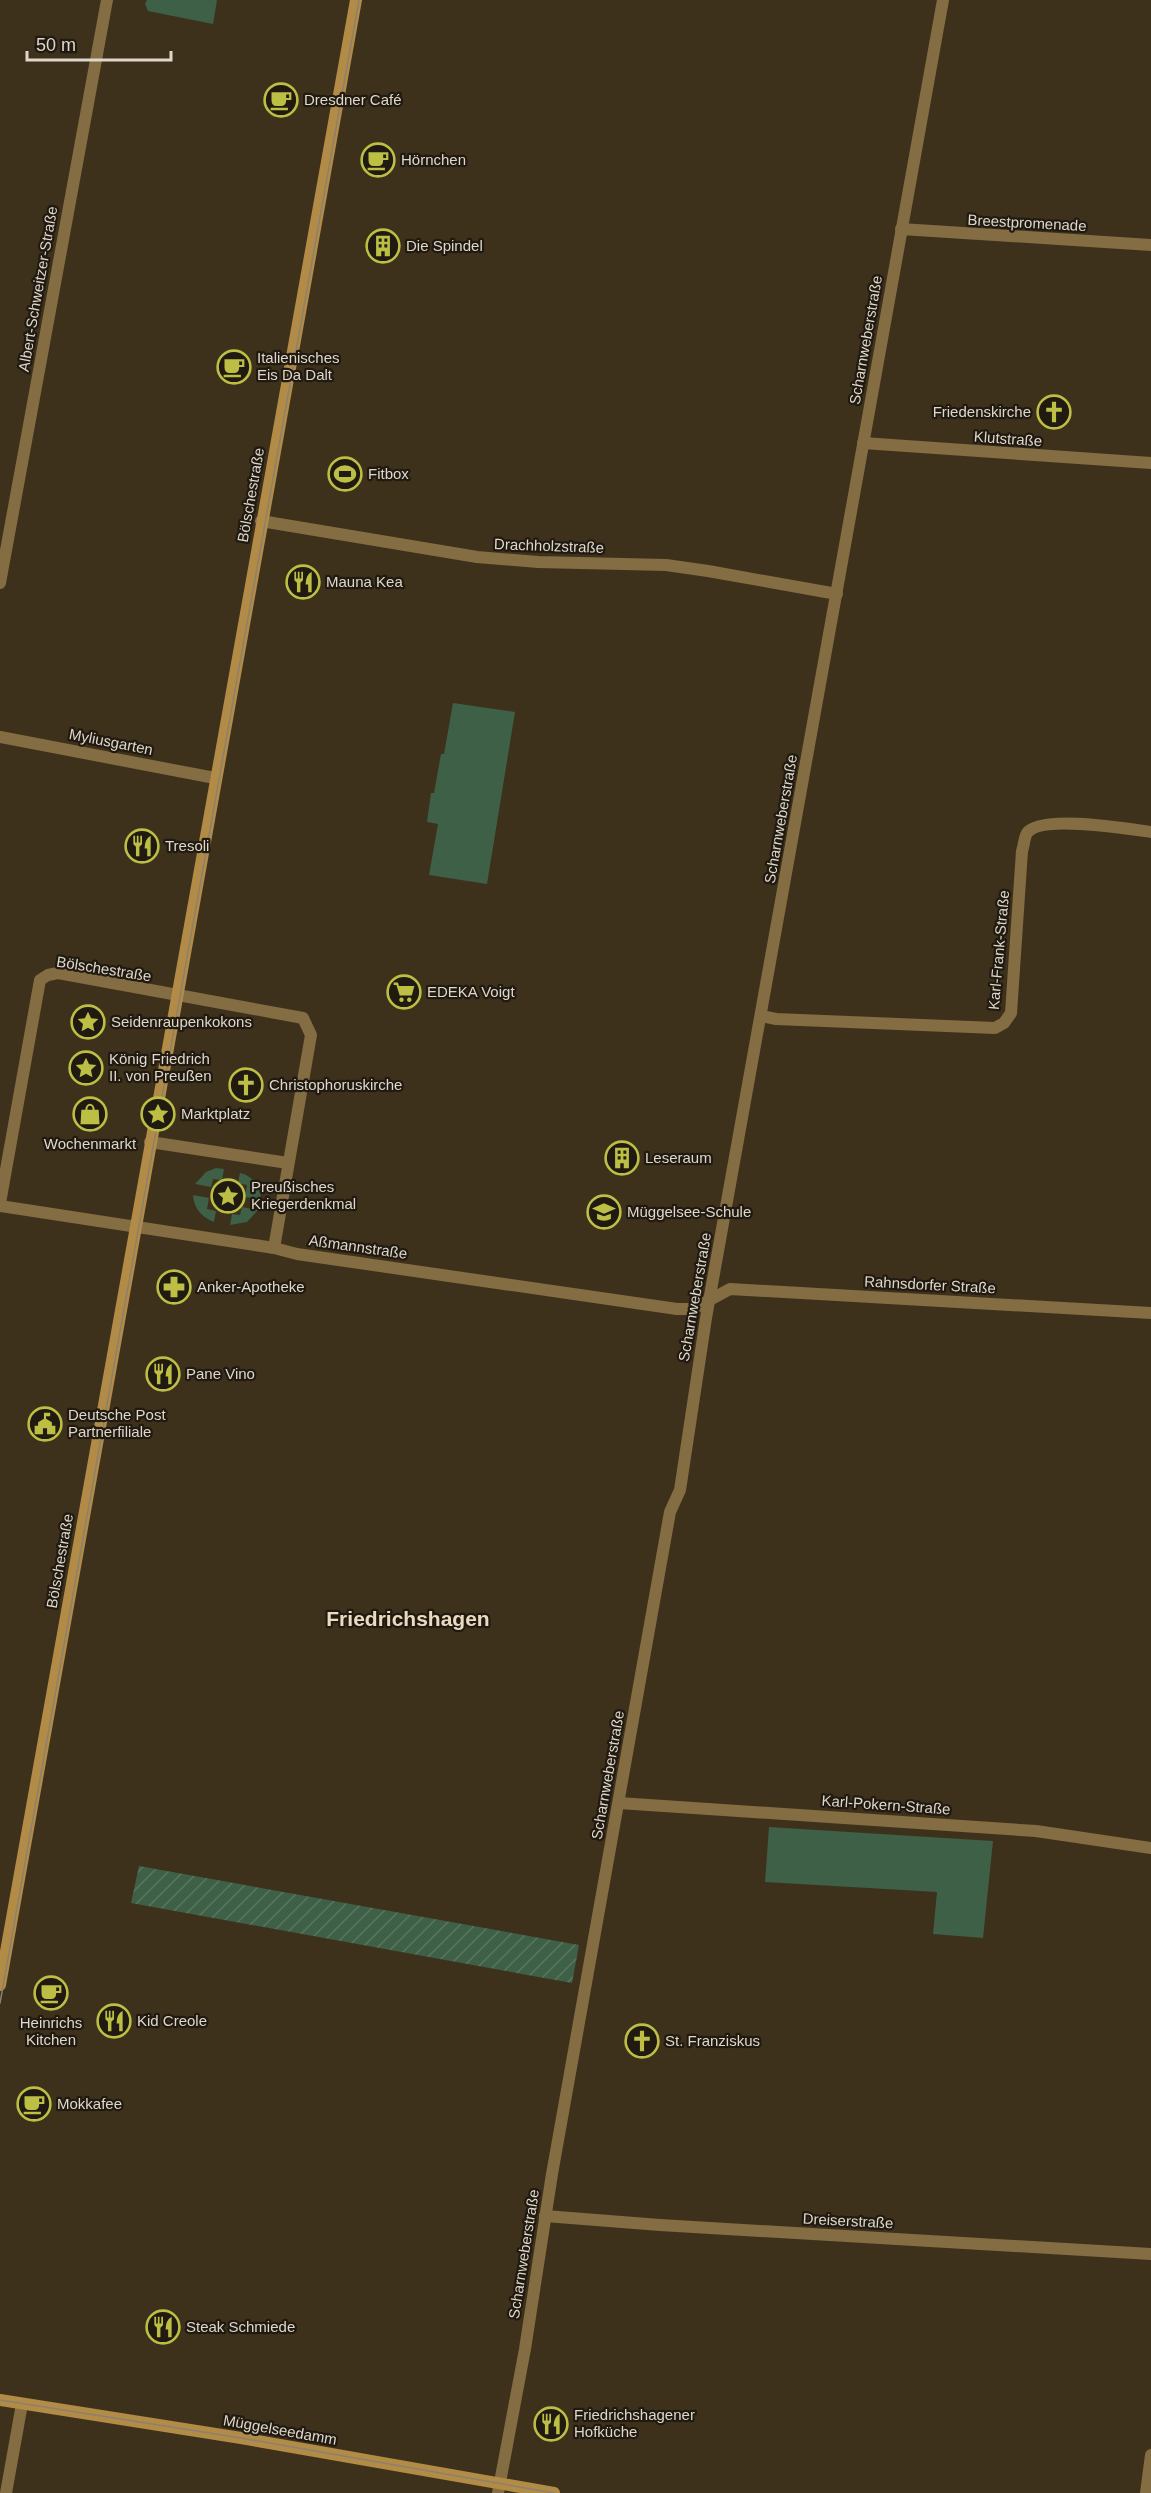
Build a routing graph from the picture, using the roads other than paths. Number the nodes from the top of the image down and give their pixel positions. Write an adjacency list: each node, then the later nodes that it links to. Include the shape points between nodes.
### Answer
1 (107, 0): 9 (street, Albert-Schweitzer-Straße)
2 (356, 0): 8 (street, Bölschestraße)
3 (943, 0): 4 (street, Scharnweberstraße)
4 (901, 229): 5 (street, Breestpromenade); 6 (street, Scharnweberstraße)
5 (1151, 245)
6 (863, 443): 7 (street, Klutstraße); 10 (street, Scharnweberstraße)
7 (1151, 463)
8 (261, 521): 10 (street, Drachholzstraße, via 477,557 702,570); 12 (street, Bölschestraße)
9 (0, 583)
10 (837, 594): 15 (street, Scharnweberstraße)
11 (0, 737): 12 (street, Myliusgarten)
12 (215, 778): 14 (street, Bölschestraße)
13 (1151, 832): 15 (street, Karl-Frank-Straße, via 1057,824 1037,826 1027,834 1022,851 1011,1013 995,1028)
14 (176, 996): 16 (street, Bölschestraße); 17 (street, Bölschestraße, via 303,1018 311,1035); 18 (street, Bölschestraße, via 58,974 40,980)
15 (761, 1016): 21 (street, Scharnweberstraße)
16 (150, 1142): 17 (street); 19 (street, Bölschestraße)
17 (288, 1163): 20 (street, Bölschestraße)
18 (0, 1205): 19 (street, Aßmannstraße)
19 (135, 1227): 20 (street, Aßmannstraße); 25 (street, Bölschestraße)
20 (274, 1248): 21 (street, Aßmannstraße, via 677,1309 693,1309)
21 (710, 1301): 22 (street, Rahnsdorfer Straße, via 730,1289); 23 (street, Scharnweberstraße, via 680,1490 670,1512)
22 (1151, 1313)
23 (619, 1803): 24 (street, Karl-Pokern-Straße, via 1036,1831); 26 (street, Scharnweberstraße)
24 (1151, 1848)
25 (0, 1985)
26 (545, 2216): 27 (street, Dreiserstraße); 31 (street, Scharnweberstraße)
27 (1151, 2254)
28 (0, 2400): 29 (street, Müggelseedamm)
29 (22, 2404): 31 (street, Müggelseedamm, via 252,2440); 32 (street)
30 (1151, 2455): 34 (street)
31 (499, 2488): 33 (street, Müggelseedamm)
32 (6, 2493)
33 (554, 2493)
34 (1146, 2493)

